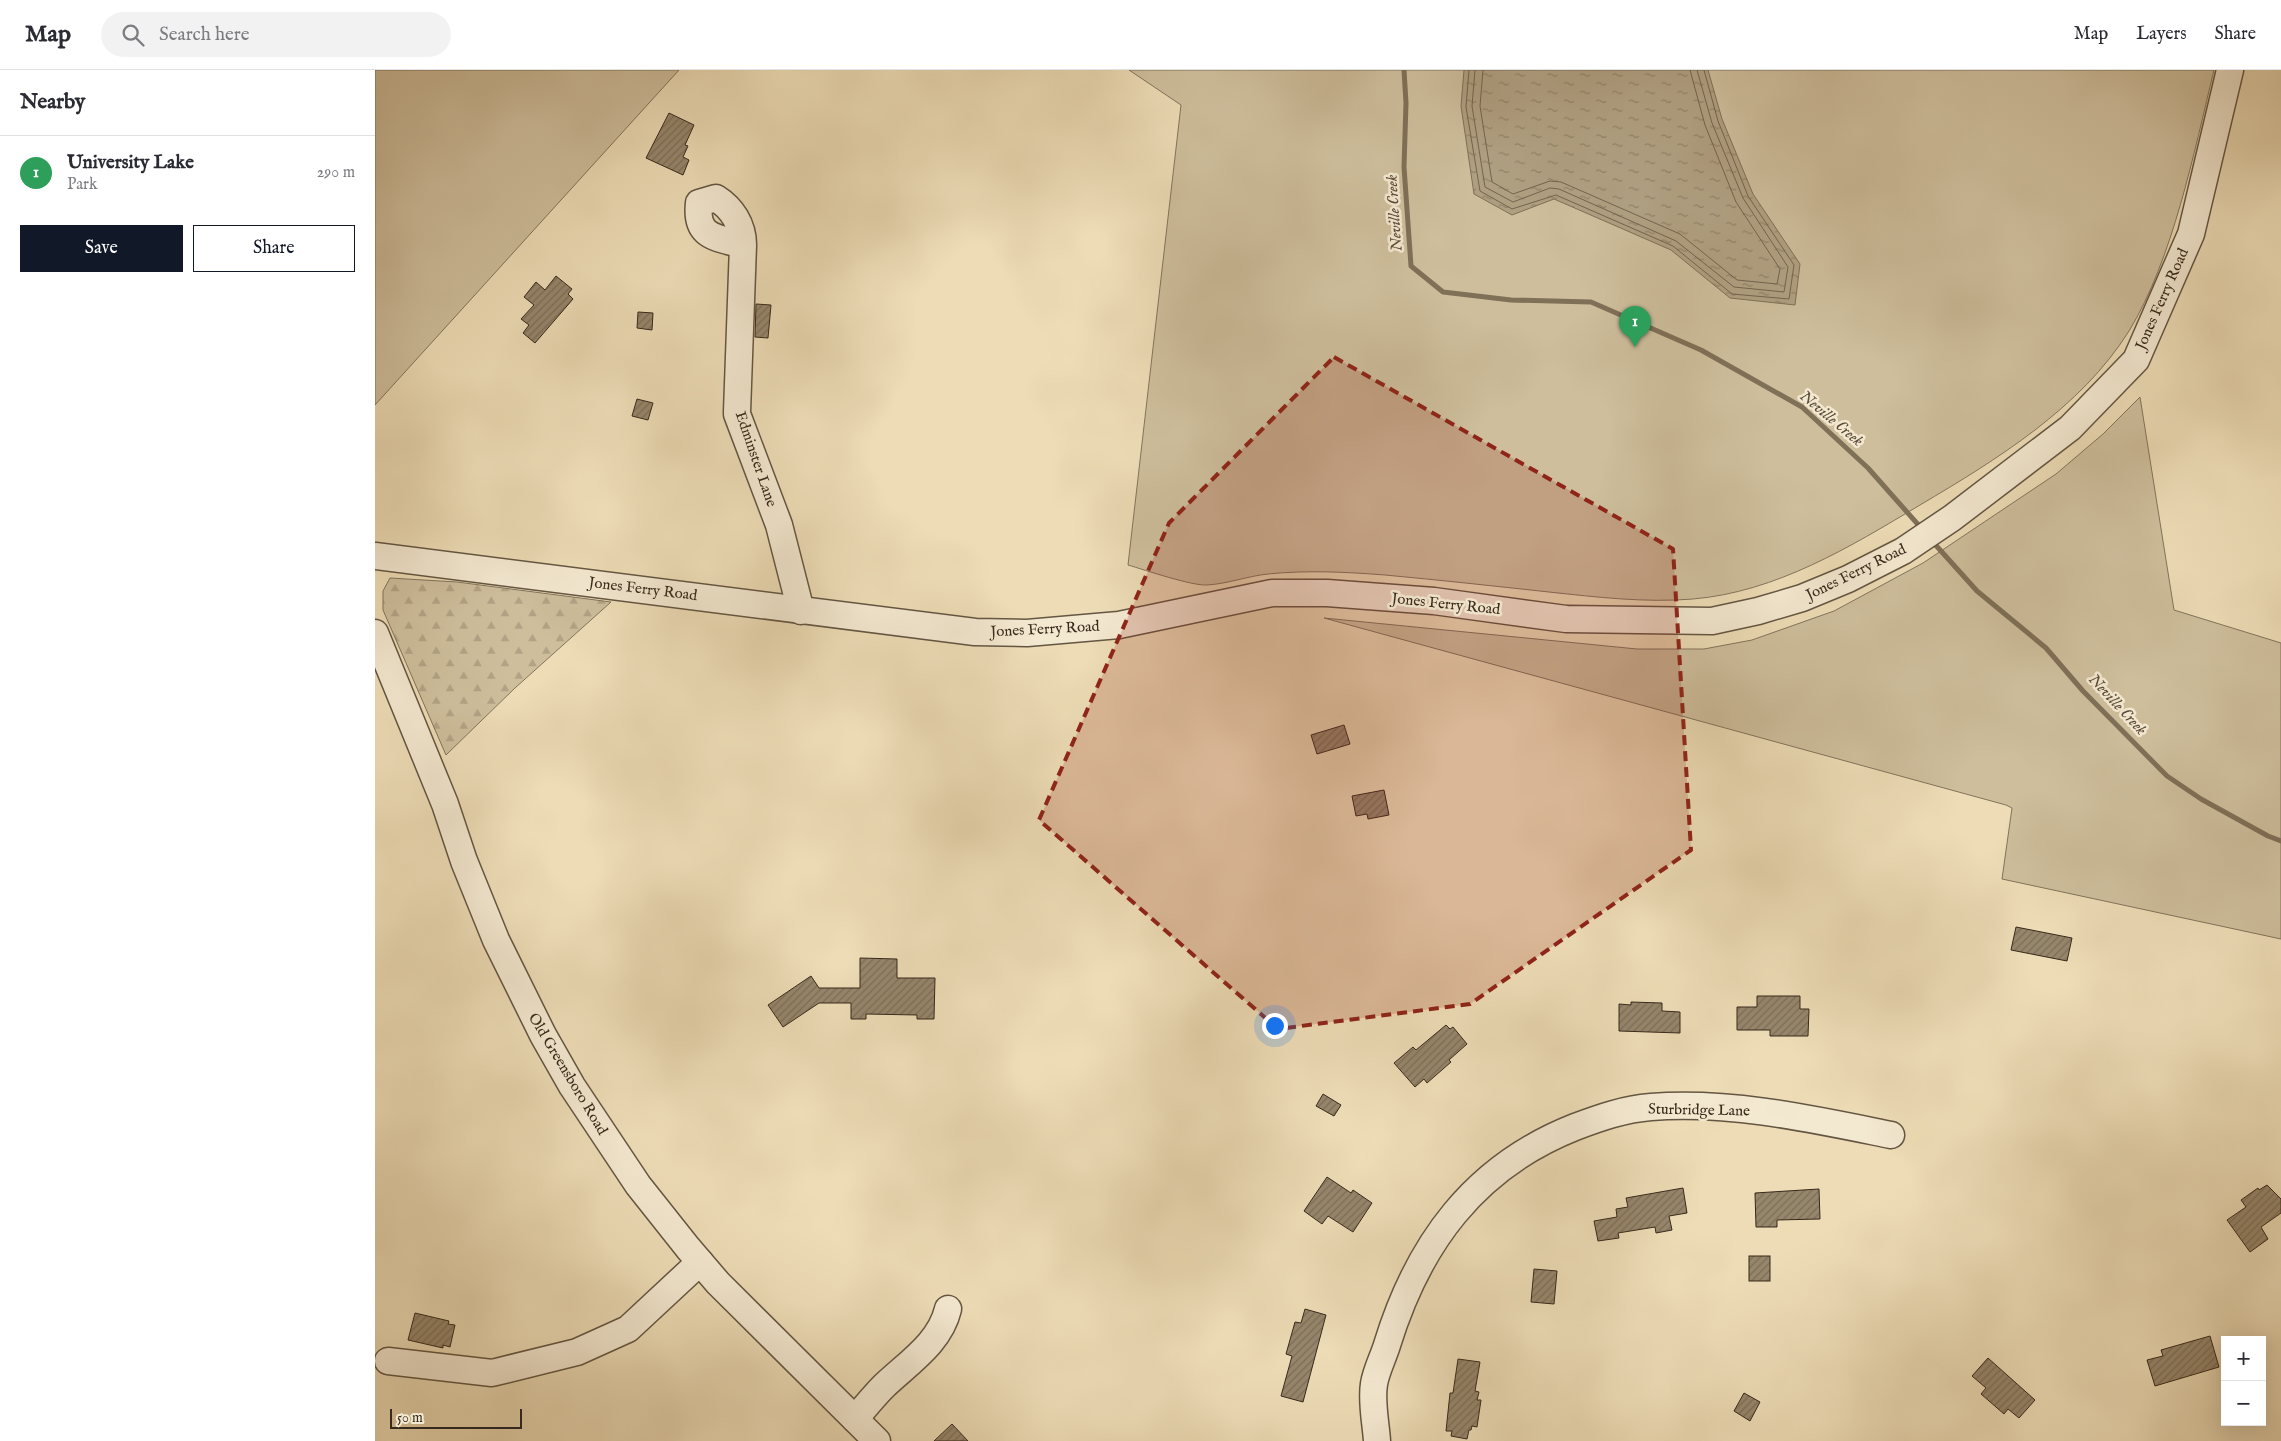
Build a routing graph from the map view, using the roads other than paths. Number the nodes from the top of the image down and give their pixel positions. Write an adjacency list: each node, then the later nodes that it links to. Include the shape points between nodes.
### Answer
1 (2230, 70): 4 (street, Jones Ferry Road, via 2191,234 2136,360 2070,428 1952,518 1903,551 1802,598 1712,621 1567,618 1434,602 1327,593 1272,593 1119,625 1027,633 975,632)
2 (743, 245): 4 (street, Edminster Lane, via 737,414 779,525)
3 (375, 556): 4 (street, Jones Ferry Road)
4 (801, 611)
5 (375, 633): 7 (street, Old Greensboro Road, via 496,940 526,1002 572,1086 612,1148)
6 (1891, 1135): 12 (street, Sturbridge Lane, via 1798,1116 1723,1107 1651,1107 1599,1118 1550,1137 1527,1150 1485,1181 1456,1210 1436,1235 1407,1287 1374,1385)
7 (700, 1262): 9 (street, via 628,1328 577,1352 492,1373); 10 (street, Old Greensboro Road)
8 (948, 1309): 10 (street, via 945,1322 924,1352 884,1387)
9 (388, 1361)
10 (855, 1419): 11 (street, Old Greensboro Road)
11 (877, 1441)
12 (1377, 1441)

